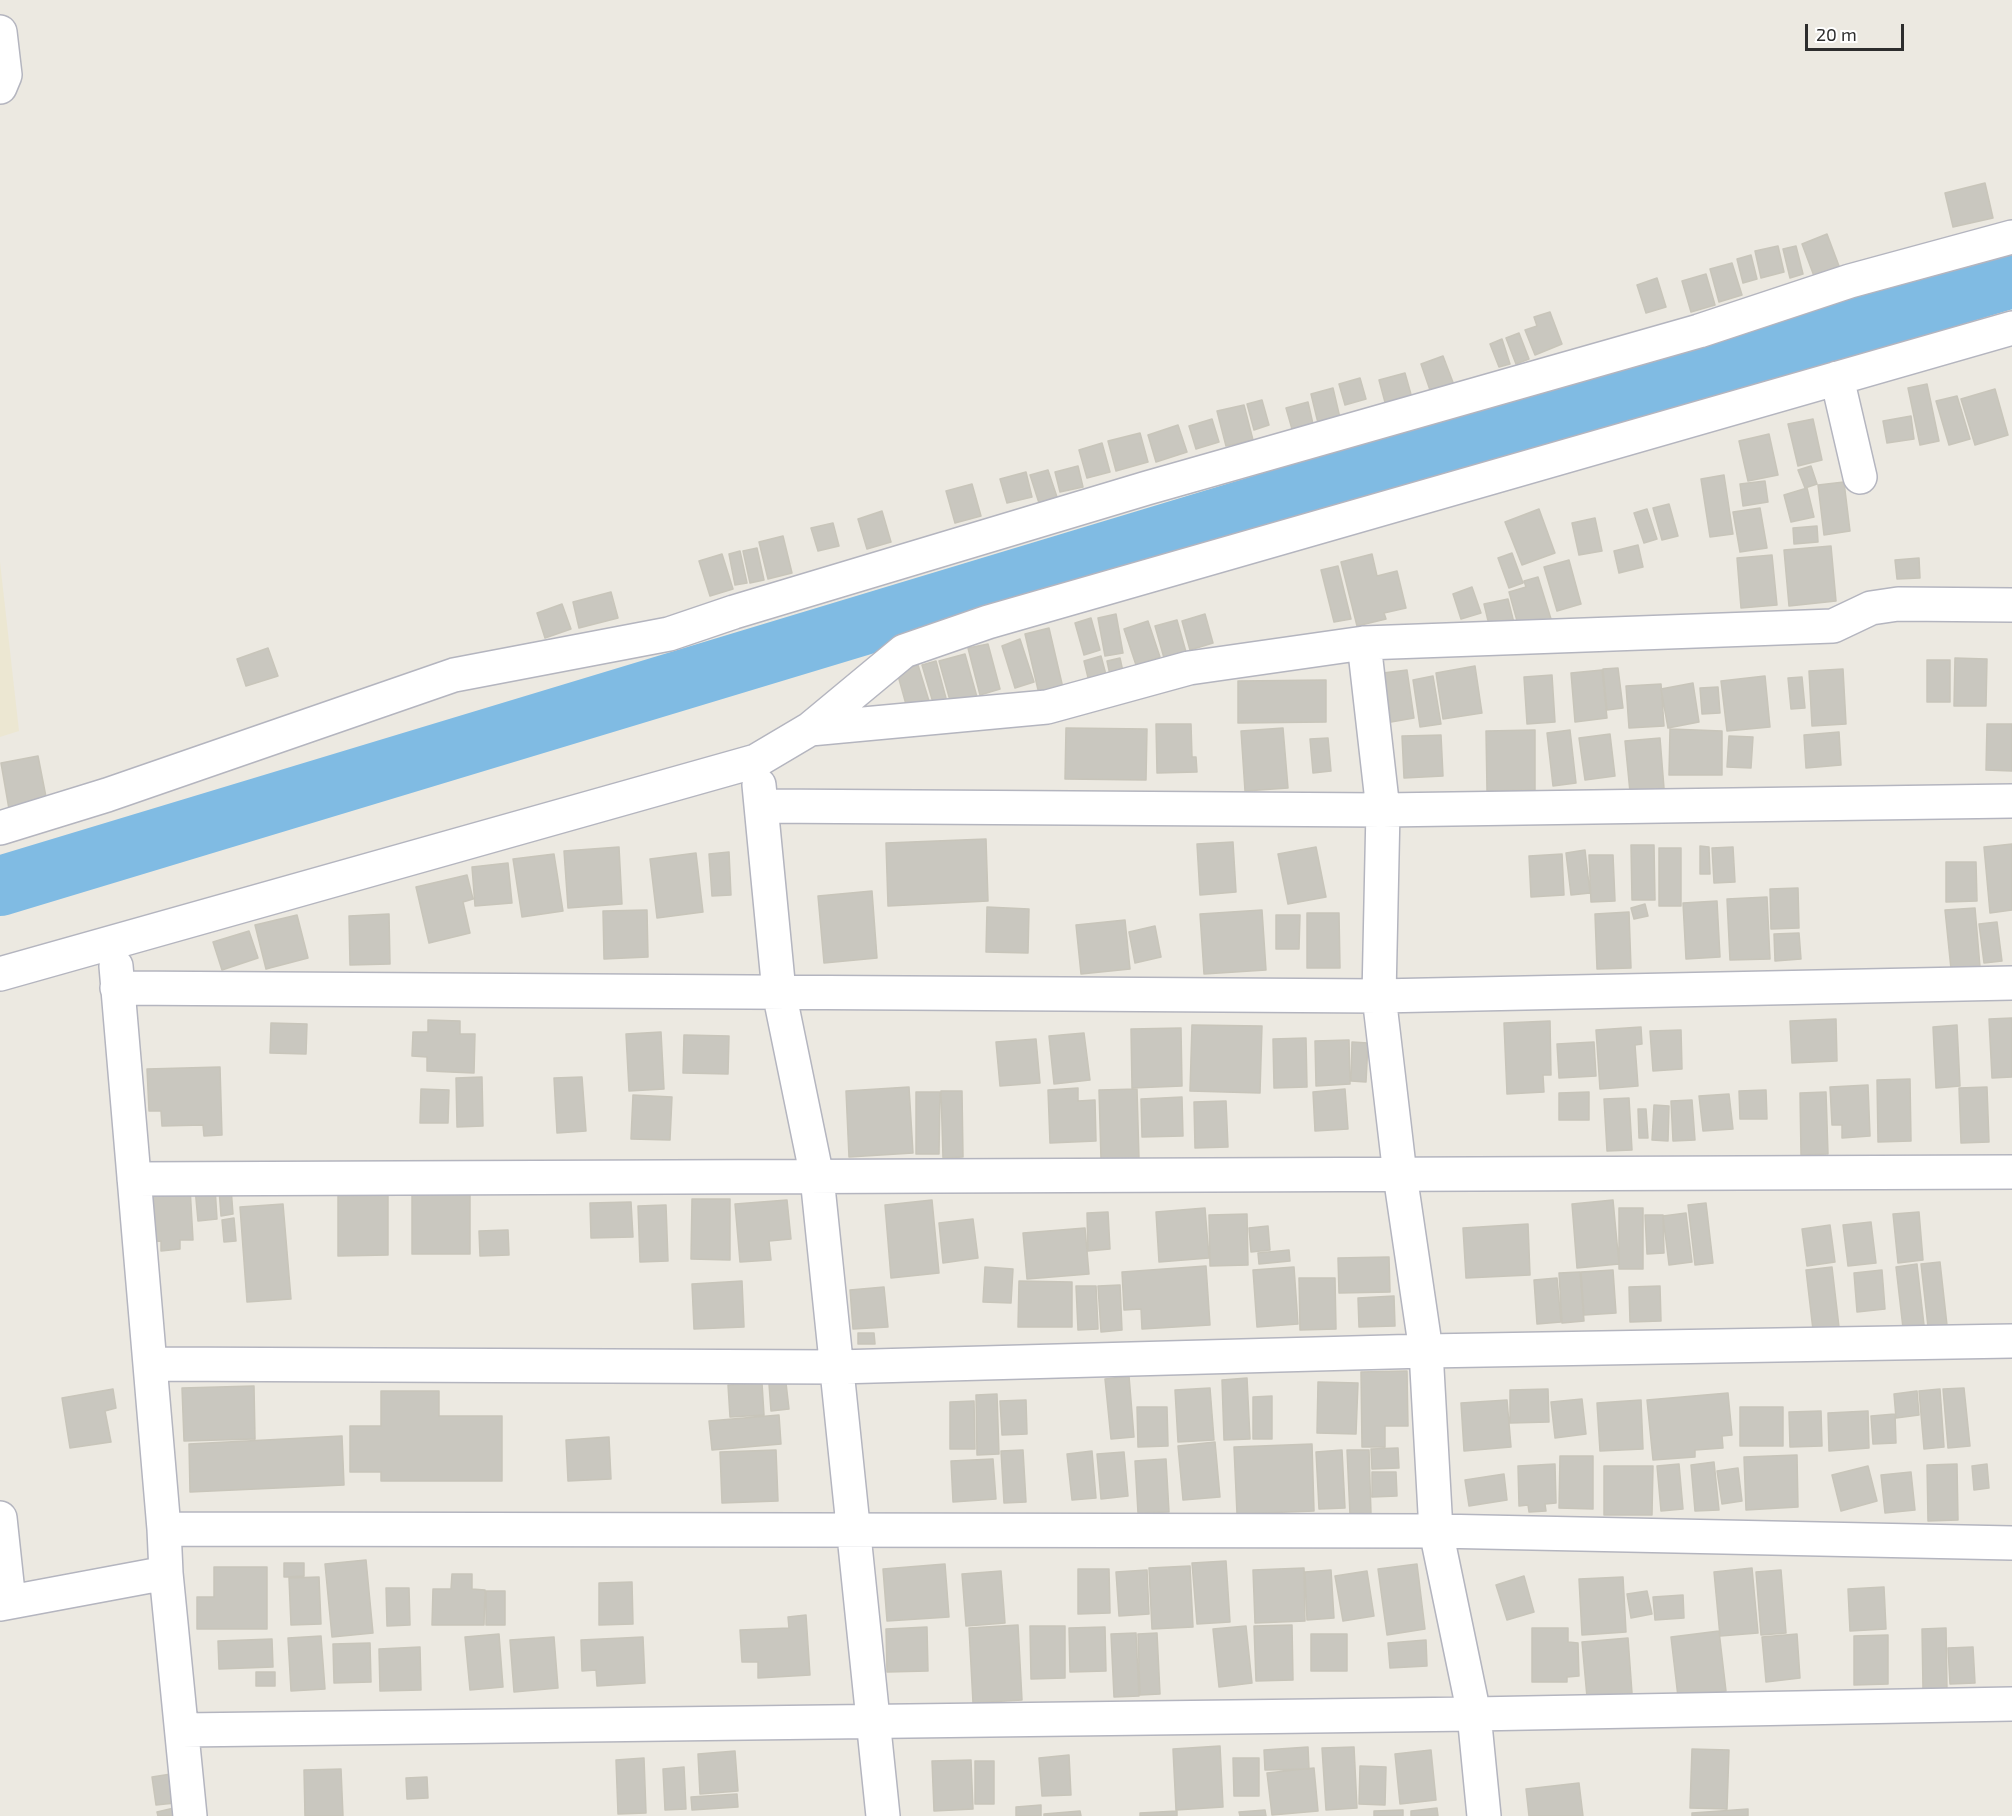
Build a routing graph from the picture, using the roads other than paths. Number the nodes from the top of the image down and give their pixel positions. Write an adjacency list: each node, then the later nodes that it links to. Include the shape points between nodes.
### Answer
1 (0, 32): 2 (street, via 5,75)
2 (0, 87)
3 (2012, 237): 14 (street, via 1850,281 1699,331 1147,488 669,634 454,675)
4 (2012, 328): 5 (street)
5 (1837, 378): 6 (street); 9 (street, via 988,622 904,651)
6 (1860, 477)
7 (2012, 605): 8 (street, via 1871,608 1833,626)
8 (1364, 643): 9 (street, via 1189,668 1047,707); 13 (street)
9 (810, 729): 10 (street)
10 (756, 761): 12 (street); 15 (street)
11 (2012, 801): 13 (street)
12 (761, 806): 13 (street); 19 (street)
13 (1383, 810): 20 (street)
14 (0, 828)
15 (114, 941): 16 (street); 18 (street)
16 (0, 974)
17 (2012, 983): 20 (street)
18 (117, 988): 19 (street); 24 (street)
19 (779, 992): 20 (street); 23 (street)
20 (1379, 996): 22 (street)
21 (2012, 1172): 22 (street)
22 (1400, 1175): 23 (street); 26 (street)
23 (817, 1177): 24 (street); 28 (street)
24 (134, 1179): 27 (street)
25 (2012, 1341): 26 (street)
26 (1426, 1351): 28 (street); 32 (street)
27 (150, 1364): 28 (street); 30 (street)
28 (837, 1367): 31 (street)
29 (0, 1518): 35 (street)
30 (164, 1529): 31 (street); 34 (street)
31 (853, 1530): 32 (street); 38 (street)
32 (1436, 1531): 33 (street); 37 (street)
33 (2012, 1543)
34 (166, 1573): 35 (street); 39 (street)
35 (4, 1603)
36 (2012, 1704): 37 (street)
37 (1474, 1714): 38 (street); 42 (street)
38 (873, 1721): 39 (street); 41 (street)
39 (182, 1730): 40 (street)
40 (190, 1816)
41 (883, 1816)
42 (1484, 1816)

